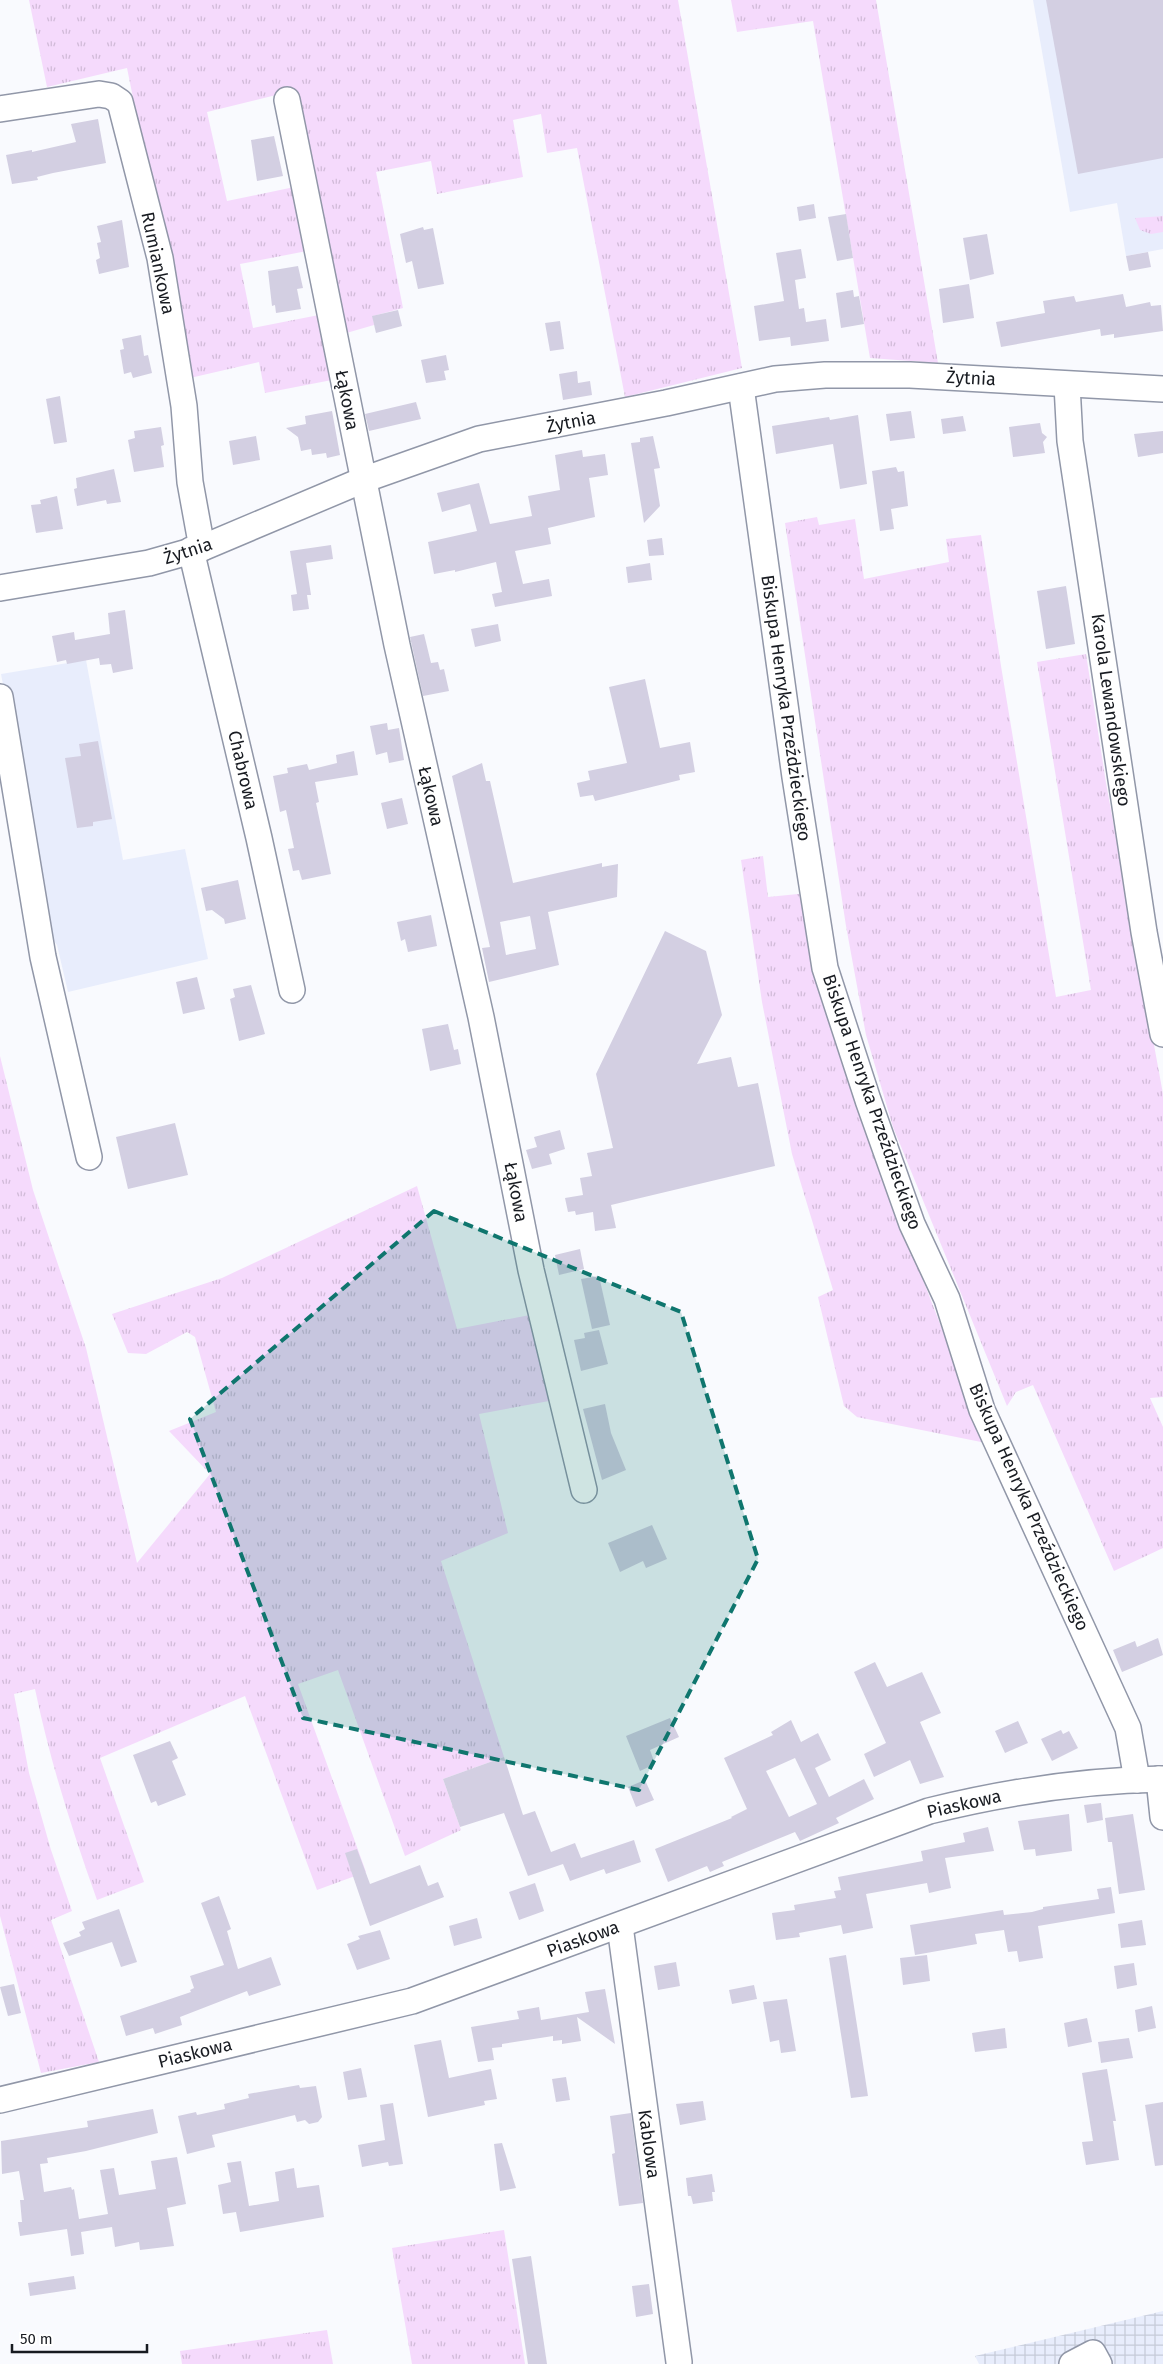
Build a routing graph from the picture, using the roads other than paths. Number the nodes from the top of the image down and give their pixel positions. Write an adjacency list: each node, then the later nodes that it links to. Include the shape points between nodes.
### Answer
1 (287, 100): 6 (street, Łąkowa)
2 (0, 109): 7 (street, Rumiankowa, via 99,94 120,102 160,258 184,406)
3 (1067, 385): 4 (street, Żytnia, via 910,375 825,375); 5 (street, Żytnia); 11 (street, Karola Lewandowskiego, via 1070,441 1144,932)
4 (741, 387): 6 (street, Żytnia, via 479,439); 14 (street, Biskupa Henryka Przeździeckiego, via 825,968 909,1215 947,1299 982,1410)
5 (1163, 389)
6 (363, 480): 7 (street, Żytnia); 13 (street, Łąkowa, via 481,1017 531,1270)
7 (197, 549): 8 (street, Żytnia, via 149,563); 10 (street, Chabrowa)
8 (0, 588)
9 (0, 697): 12 (street, via 43,957)
10 (292, 990)
11 (1163, 1034)
12 (89, 1157)
13 (584, 1490)
14 (1153, 1779): 15 (street, Biskupa Henryka Przeździeckiego); 16 (street, Piaskowa, via 1052,1786 979,1798 929,1811)
15 (1163, 1817)
16 (620, 1926): 17 (street, Piaskowa, via 412,2001); 18 (street, Kablowa)
17 (0, 2100)
18 (679, 2362)
19 (1072, 2364): 20 (street, via 1093,2353)
20 (1099, 2364)

